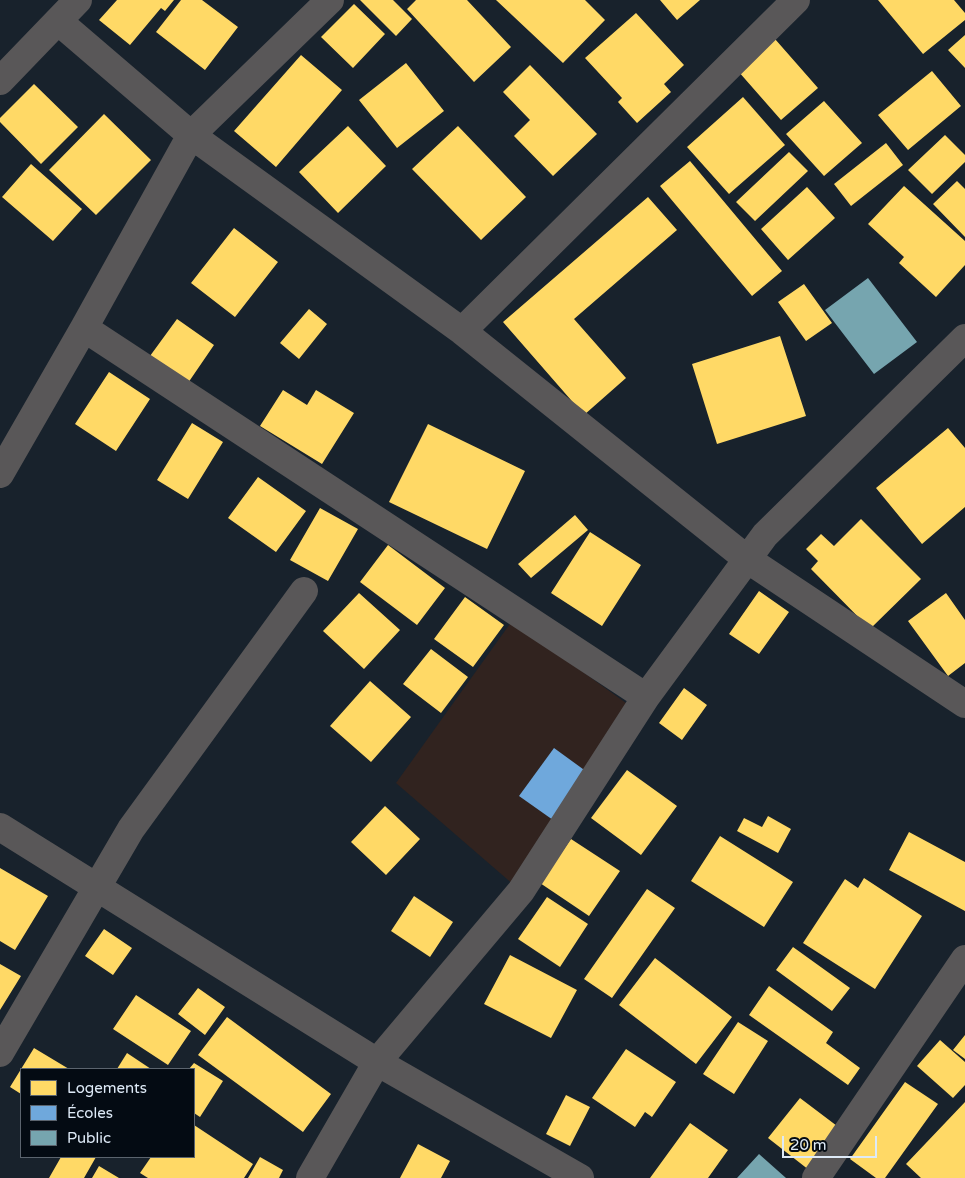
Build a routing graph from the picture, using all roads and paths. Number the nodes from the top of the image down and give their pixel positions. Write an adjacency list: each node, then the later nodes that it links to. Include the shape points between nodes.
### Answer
1 (78, 0): 4 (street)
2 (330, 0): 6 (street)
3 (796, 0): 8 (street)
4 (58, 21): 5 (street); 6 (street)
5 (0, 81)
6 (191, 134): 7 (street); 8 (street)
7 (84, 328): 10 (street); 13 (street)
8 (462, 331): 11 (street)
9 (965, 338): 11 (street, via 765,535)
10 (0, 474)
11 (747, 559): 13 (street); 14 (street)
12 (304, 591): 16 (street, via 131,829)
13 (646, 697): 19 (street, via 521,891)
14 (965, 704)
15 (0, 827): 16 (street)
16 (95, 888): 18 (street); 19 (street)
17 (965, 960): 22 (street)
18 (0, 1053)
19 (377, 1062): 20 (street); 21 (street)
20 (310, 1178)
21 (580, 1178)
22 (816, 1178)

